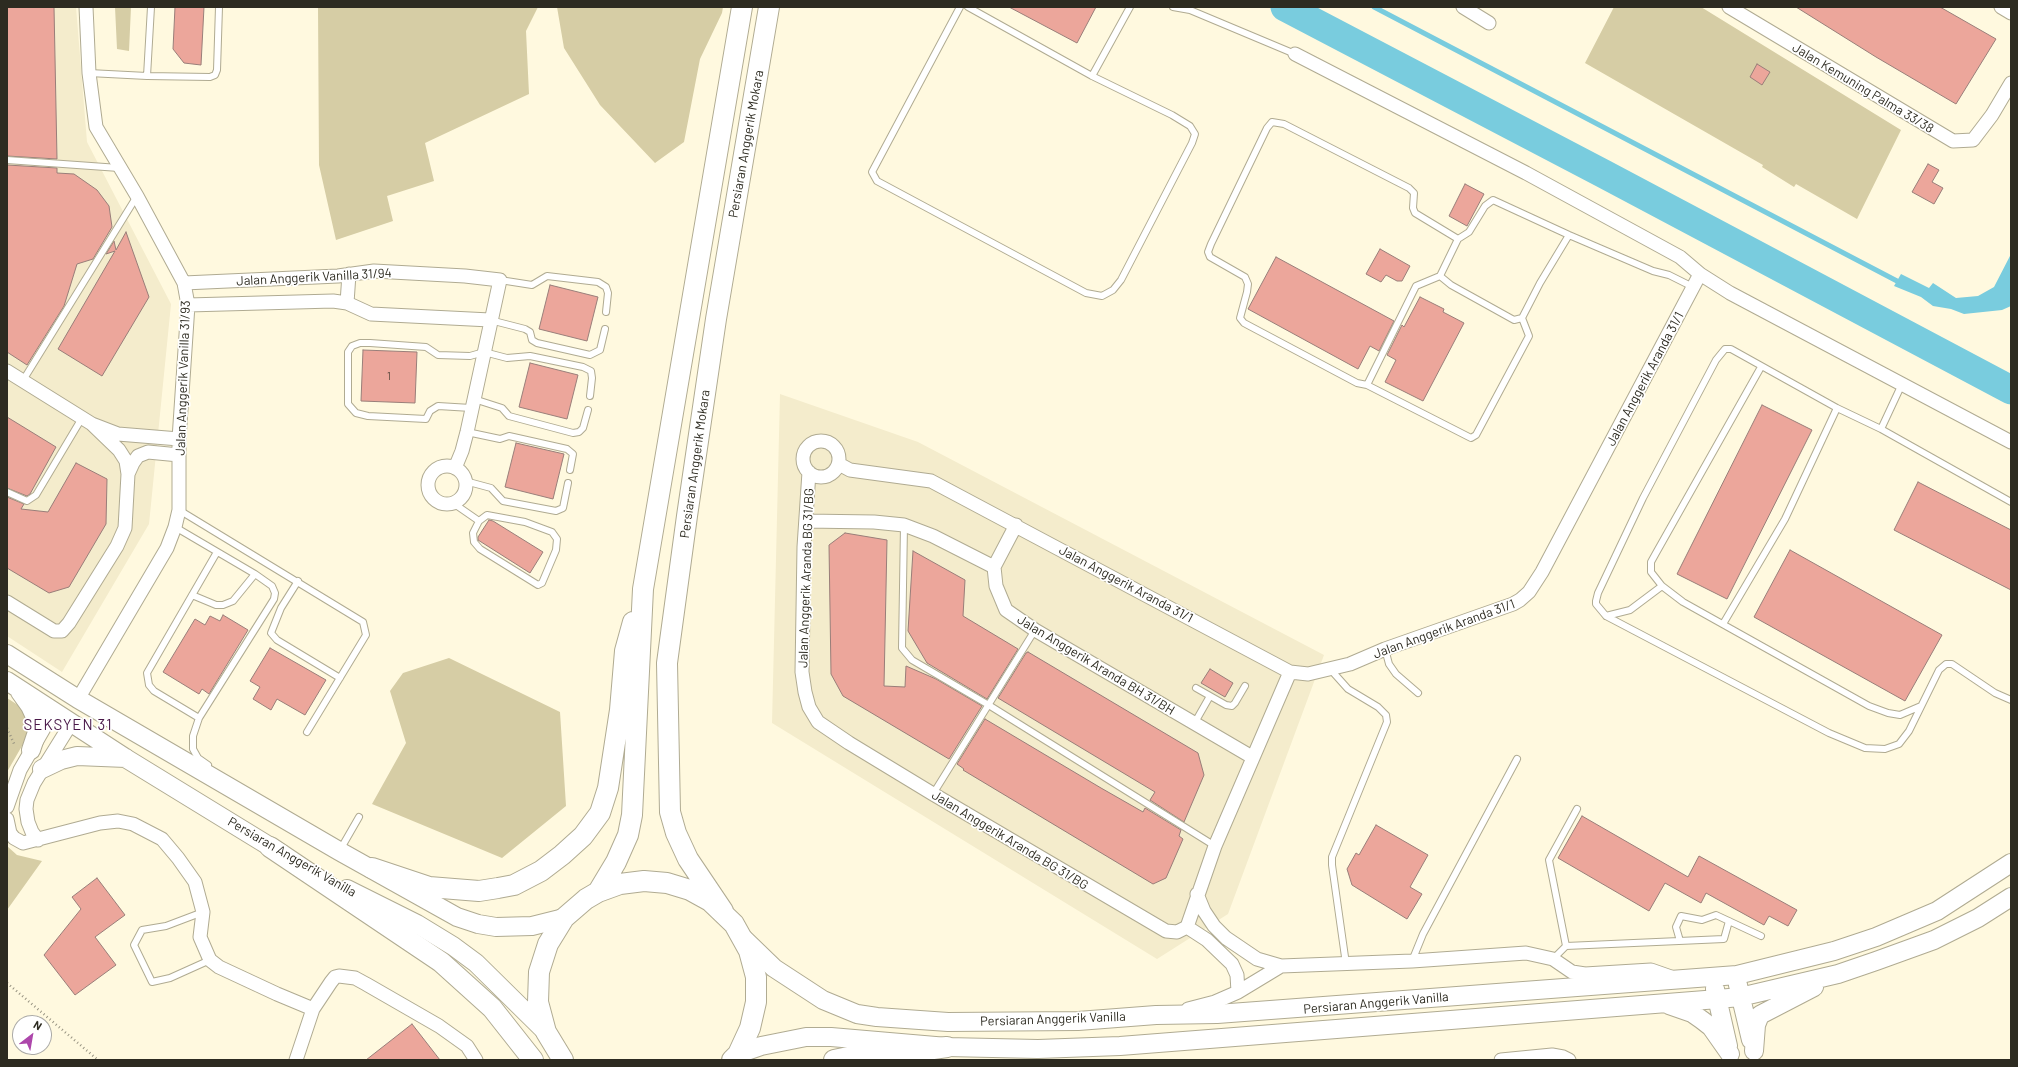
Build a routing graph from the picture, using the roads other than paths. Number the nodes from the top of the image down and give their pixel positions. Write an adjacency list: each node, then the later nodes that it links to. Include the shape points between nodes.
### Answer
1 (86, 7): 16 (street, Jalan Anggerik Vanilla 31/93)
2 (151, 7): 17 (lane)
3 (219, 7): 17 (lane, via 215,75)
4 (742, 7): 74 (main road, Persiaran Anggerik Mokara)
5 (770, 7): 119 (main road, Persiaran Anggerik Mokara, via 716,319 667,663 670,812 688,859)
6 (960, 7): 18 (lane, via 872,172 877,181 1086,293 1102,296 1121,280 1195,134 1190,126 1172,115)
7 (968, 7): 18 (lane)
8 (1130, 7): 18 (lane)
9 (1173, 7): 15 (lane, via 1190,10)
10 (1463, 7): 14 (street)
11 (1729, 7): 19 (street, Jalan Kemuning Palma 33/38, via 1953,141 1973,140)
12 (2001, 7): 13 (street)
13 (2011, 13)
14 (1489, 23)
15 (1296, 54): 26 (street, via 1680,257)
16 (89, 73): 17 (lane); 21 (street, Jalan Anggerik Vanilla 31/93, via 96,127)
17 (147, 76)
18 (1092, 76)
19 (2011, 83)
20 (7, 160): 21 (lane)
21 (119, 168): 22 (street, Jalan Anggerik Vanilla 31/93)
22 (137, 196): 29 (street, Jalan Anggerik Vanilla 31/93); 40 (lane)
23 (1569, 235): 24 (lane, via 1493,200 1485,206 1469,232); 30 (lane, via 1653,271 1675,277); 34 (lane)
24 (1458, 239): 27 (lane); 42 (lane, via 1414,213 1414,193 1409,188 1284,124 1272,122 1267,128 1208,252 1210,257 1245,277 1248,292 1240,314 1244,323 1357,383)
25 (349, 274): 28 (street, Jalan Anggerik Vanilla 31/94, via 374,271); 29 (street, Jalan Anggerik Vanilla 31/94); 31 (street)
26 (1700, 274): 30 (street, Jalan Anggerik Aranda 31/1); 41 (street, via 1730,293)
27 (1440, 276): 34 (lane, via 1451,285 1514,320); 42 (lane, via 1416,286)
28 (500, 280): 33 (lane, via 532,285 547,276 598,282 606,287 608,293); 35 (street)
29 (184, 283): 32 (street, Jalan Anggerik Vanilla 31/93)
30 (1693, 287): 80 (street, Jalan Anggerik Aranda 31/1, via 1530,592 1513,604)
31 (347, 303): 32 (street, Jalan Anggerik Vanilla 31/94, via 334,301); 35 (street, Jalan Anggerik Vanilla 31/94, via 371,314)
32 (188, 305): 50 (street, Jalan Anggerik Vanilla 31/93)
33 (606, 312)
34 (1522, 318): 42 (lane, via 1529,336 1476,435 1471,438)
35 (490, 320): 36 (lane, via 525,329 537,343 590,355 600,350); 37 (street)
36 (605, 328)
37 (484, 352): 43 (lane, via 507,358 530,356 583,367 591,371); 44 (street); 44 (lane, via 470,356 438,355 426,347 360,343 352,346 348,352 348,404 356,413 426,419 430,411 438,406)
38 (1761, 367): 45 (lane); 73 (lane, via 1651,562 1651,572); 77 (lane, via 1731,349 1725,349 1716,360 1643,498 1598,593 1596,604)
39 (7, 371): 40 (street)
40 (22, 382): 47 (street)
41 (1902, 384): 48 (lane); 51 (street)
42 (1368, 385)
43 (590, 396)
44 (473, 403): 46 (lane, via 502,408 509,416 574,433 583,428); 49 (street)
45 (1837, 408): 48 (lane); 78 (lane, via 1785,519)
46 (588, 410)
47 (87, 421): 50 (street, via 118,434); 57 (street, via 119,450 126,461); 60 (lane, via 36,495 27,501)
48 (1881, 429): 61 (lane)
49 (467, 432): 54 (street); 55 (lane, via 500,439 509,436 567,449 573,454)
50 (179, 439): 52 (street, Jalan Anggerik Vanilla 31/93)
51 (2011, 442)
52 (179, 455): 57 (street, via 148,452 138,456); 63 (street, Jalan Anggerik Vanilla 31/93)
53 (839, 464): 56 (street, via 832,474 826,476 814,476); 56 (street, via 838,452 834,447 824,441 813,443 803,457 805,468); 67 (street, Jalan Anggerik Aranda 31/1, via 850,470 931,481)
54 (455, 468): 58 (street); 62 (street, via 448,466 434,471 428,483 428,491 438,502)
55 (570, 470)
56 (809, 472): 65 (street, Jalan Anggerik Aranda BG 31/BG)
57 (128, 474): 76 (street, via 125,528 117,546 62,631 54,631)
58 (465, 481): 59 (lane, via 491,488 502,501 556,511 563,508); 62 (street, via 466,487 462,497)
59 (568, 483)
60 (7, 492)
61 (2011, 502)
62 (452, 503): 64 (lane)
63 (179, 510): 68 (street, Jalan Anggerik Vanilla 31/93); 72 (lane)
64 (479, 521): 64 (lane, via 487,515 525,522 552,532 557,540 556,550 542,583 538,585 480,549 474,542 473,533)
65 (806, 521): 66 (street); 104 (street, Jalan Anggerik Aranda BG 31/BG, via 802,672 809,707 818,722)
66 (904, 525): 70 (street, via 933,536); 92 (lane, via 902,648 912,660)
67 (1016, 525): 70 (street); 83 (street, Jalan Anggerik Aranda 31/1)
68 (175, 527): 69 (lane); 90 (street, Jalan Anggerik Vanilla 31/93, via 167,548)
69 (217, 552): 71 (lane); 75 (lane)
70 (994, 567): 79 (street, Jalan Anggerik Aranda BH 31/BH, via 996,586 1006,610)
71 (255, 574): 75 (lane, via 233,600 223,605); 95 (lane, via 272,586 274,599)
72 (298, 581): 84 (lane, via 363,622 366,635); 84 (lane, via 281,608 271,633 277,640)
73 (1662, 586): 77 (lane, via 1630,610); 78 (lane, via 1683,602)
74 (643, 590): 115 (main road, via 625,651 618,724 608,788 600,813 583,836 541,871 514,885 480,891 429,887); 116 (main road, Persiaran Anggerik Mokara, via 632,815 628,834 616,862)
75 (192, 596): 95 (lane, via 147,673 149,685 154,691)
76 (7, 602)
77 (1606, 616): 93 (lane, via 1829,733 1865,748 1884,749 1899,744 1909,731)
78 (1723, 624): 93 (lane, via 1869,706 1900,715)
79 (1035, 630): 92 (lane); 96 (street, Jalan Anggerik Aranda BH 31/BH)
80 (1385, 649): 82 (street, Jalan Anggerik Aranda 31/1); 88 (lane, via 1389,664 1396,674)
81 (7, 654): 90 (main road)
82 (1331, 670): 83 (street, Jalan Anggerik Aranda 31/1, via 1308,674); 131 (lane, via 1348,689 1378,707 1386,715 1387,722 1332,857)
83 (1290, 672): 100 (street)
84 (340, 678): 98 (lane)
85 (11, 683): 94 (main road, Persiaran Anggerik Vanilla); 99 (main road, via 30,706 37,721 37,732)
86 (1244, 686): 89 (lane, via 1232,706)
87 (1196, 688): 89 (lane)
88 (1418, 693)
89 (1210, 696): 96 (lane)
90 (78, 699): 97 (main road, via 74,713); 105 (main road)
91 (2010, 699): 93 (lane, via 1995,693 1949,664 1938,670)
92 (987, 704): 104 (lane); 111 (lane)
93 (1921, 706)
94 (54, 711): 97 (main road, Persiaran Anggerik Vanilla); 99 (street)
95 (199, 718): 105 (lane, via 193,736 193,748 198,758)
96 (1194, 724): 100 (street, Jalan Anggerik Aranda BH 31/BH)
97 (76, 725): 101 (main road, Persiaran Anggerik Vanilla); 103 (street)
98 (307, 732)
99 (31, 750): 106 (street, via 20,770)
100 (1252, 757): 111 (street)
101 (127, 758): 103 (main road, via 78,756 61,760); 112 (main road, Persiaran Anggerik Vanilla)
102 (1517, 759): 130 (lane, via 1423,934)
103 (42, 769): 110 (street, via 27,800 26,809 32,832)
104 (933, 794): 123 (street, Jalan Anggerik Aranda BG 31/BG, via 1152,924 1166,931 1177,932)
105 (248, 798): 113 (main road)
106 (7, 807)
107 (1577, 809): 127 (lane, via 1549,860)
108 (359, 817): 113 (lane)
109 (7, 819): 110 (street, via 10,833 14,838 23,843)
110 (38, 840): 120 (street, via 100,823 118,821 138,826 162,839 178,858 195,882)
111 (1214, 846): 117 (street)
112 (270, 848): 143 (main road, Persiaran Anggerik Vanilla, via 369,902 417,924 453,946 476,963); 150 (main road, via 441,962 492,1008)
113 (339, 851): 115 (main road)
114 (2011, 863): 134 (main road, Persiaran Anggerik Vanilla, via 1937,911 1876,936 1834,951)
115 (372, 868): 121 (main road, via 457,917 478,924 532,926)
116 (598, 892): 119 (main road, via 620,884 667,883 690,890); 121 (main road)
117 (1197, 894): 123 (street); 132 (street, via 1204,911 1226,938 1257,959)
118 (2011, 897): 133 (main road, Persiaran Anggerik Vanilla, via 1978,918 1934,940)
119 (723, 911): 125 (main road, Persiaran Anggerik Mokara)
120 (203, 912): 129 (street, via 200,937); 129 (lane, via 166,926 142,930 134,945 152,982 170,978)
121 (564, 918): 143 (main road, via 548,944 539,972 538,1002)
122 (1729, 921): 124 (lane); 126 (lane, via 1724,939); 126 (lane, via 1716,915 1702,920 1681,916 1676,927)
123 (1187, 926): 137 (street, via 1207,940 1232,964 1237,975)
124 (1761, 936)
125 (742, 937): 142 (main road, Persiaran Anggerik Vanilla, via 774,968 800,986 823,1000 857,1014 948,1022 1078,1021); 146 (main road, Persiaran Anggerik Mokara, via 750,951 756,976 756,1002 750,1028)
126 (1680, 941): 127 (lane)
127 (1566, 946): 128 (lane)
128 (1553, 959): 130 (street, via 1526,953); 135 (street, via 1572,972 1585,974 1651,970)
129 (210, 960): 141 (street, via 219,967)
130 (1412, 961): 131 (street)
131 (1346, 964): 132 (street)
132 (1281, 966): 137 (street)
133 (1838, 974): 138 (main road, Persiaran Anggerik Vanilla); 145 (main road, via 1760,1015 1756,1025)
134 (1737, 975): 136 (main road, Persiaran Anggerik Vanilla); 138 (main road)
135 (1675, 978): 136 (main road, Persiaran Anggerik Vanilla); 142 (main road, Persiaran Anggerik Vanilla, via 1283,1010)
136 (1712, 978): 139 (main road)
137 (1238, 992): 142 (street, via 1215,1002)
138 (1740, 997): 139 (main road, Persiaran Anggerik Vanilla); 145 (main road)
139 (1718, 999): 140 (main road, Persiaran Anggerik Vanilla); 147 (main road)
140 (1662, 1003): 144 (main road, Persiaran Anggerik Vanilla, via 1120,1046 1038,1049); 147 (main road, via 1692,1014 1711,1027)
141 (309, 1007): 148 (street); 149 (street, via 335,977 355,978 439,1026 467,1046)
142 (1156, 1014)
143 (546, 1032): 151 (main road)
144 (947, 1047): 146 (main road, Persiaran Anggerik Vanilla, via 831,1037 806,1038 761,1046); 152 (main road, via 898,1054 858,1055)
145 (1755, 1055)
146 (735, 1057)
147 (1731, 1057)
148 (296, 1060)
149 (476, 1060)
150 (533, 1060)
151 (564, 1060)
152 (834, 1060)
153 (1501, 1060): 154 (street, via 1552,1055)
154 (1569, 1060)

